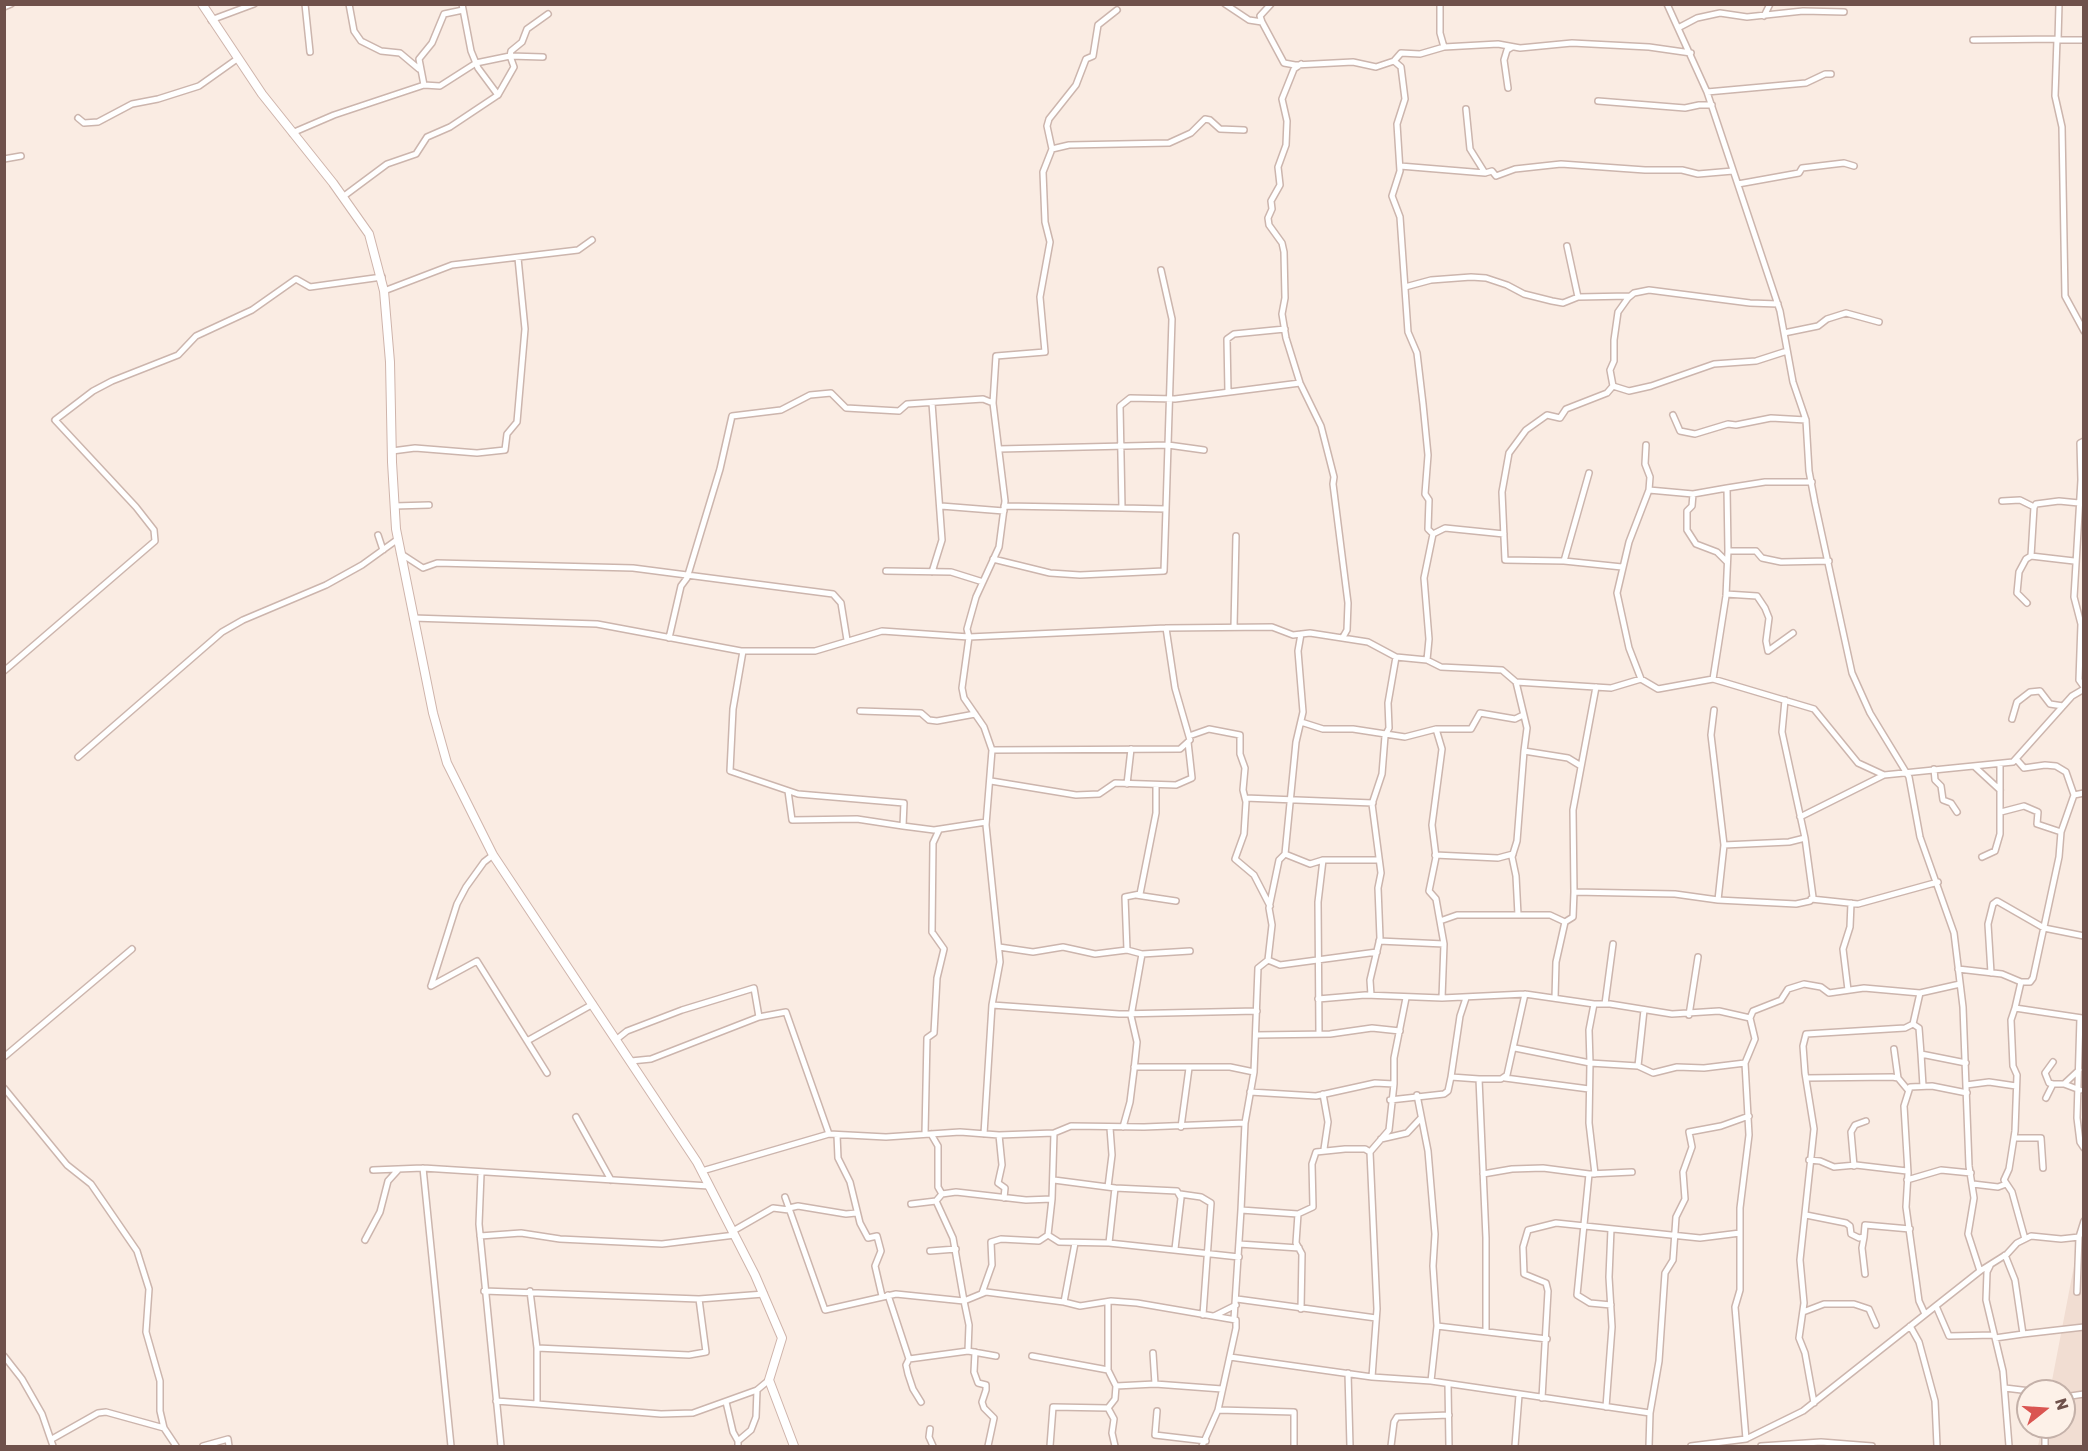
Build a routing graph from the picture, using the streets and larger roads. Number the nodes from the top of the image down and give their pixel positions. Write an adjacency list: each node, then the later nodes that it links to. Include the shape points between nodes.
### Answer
1 (11, 4): 13 (street)
2 (202, 4): 19 (street)
3 (254, 4): 19 (street)
4 (305, 4): 27 (street)
5 (349, 4): 35 (street, via 354,31 361,41 381,51 400,53)
6 (1225, 4): 20 (street, via 1249,20)
7 (1271, 4): 20 (street, via 1260,16)
8 (1440, 4): 26 (street)
9 (1667, 4): 21 (street)
10 (1770, 4): 16 (street); 18 (street)
11 (2059, 4): 22 (street)
12 (462, 7): 33 (street); 35 (street, via 444,14 432,43 419,59)
13 (4, 8)
14 (1117, 10): 47 (street, via 1098,25 1093,56 1086,59 1076,85 1049,119 1047,134)
15 (1844, 12): 16 (street)
16 (1779, 13): 18 (street)
17 (548, 14): 29 (street, via 527,29)
18 (1764, 16): 21 (street, via 1720,14 1697,18)
19 (211, 20): 31 (street)
20 (1262, 22): 34 (street, via 1284,63)
21 (1678, 28): 28 (street)
22 (2057, 39): 23 (street); 24 (street); 68 (street, via 2055,96 2062,127 2065,296)
23 (1973, 40)
24 (2084, 40)
25 (1512, 46): 26 (street); 28 (street, via 1572,43); 38 (street, via 1504,60)
26 (1444, 47): 32 (street, via 1420,54 1401,52)
27 (310, 52)
28 (1691, 53): 39 (street)
29 (510, 57): 30 (street); 33 (street); 40 (street, via 514,67)
30 (543, 57)
31 (237, 59): 44 (street, via 199,86 132,104 99,122 84,123); 46 (street)
32 (1394, 61): 34 (street, via 1376,66 1353,62); 50 (street, via 1401,67 1405,99 1397,124)
33 (476, 63): 37 (street, via 440,86); 40 (street)
34 (1301, 64): 67 (street, via 1294,69 1282,99 1287,121 1286,145 1278,167 1280,185 1268,218 1284,252)
35 (419, 69): 37 (street)
36 (1830, 74): 39 (street, via 1798,84)
37 (424, 85): 46 (street)
38 (1509, 88)
39 (1707, 92): 42 (street)
40 (498, 95): 55 (street, via 427,138 416,154 387,164)
41 (1598, 101): 42 (street, via 1677,108)
42 (1712, 105): 52 (street)
43 (1466, 109): 53 (street, via 1470,149)
44 (78, 118)
45 (1244, 130): 47 (street, via 1220,129 1205,119 1191,132 1169,143)
46 (292, 133): 55 (street)
47 (1052, 149): 76 (street, via 1043,172 1050,242 1040,297 1045,352 996,356)
48 (21, 156): 49 (street)
49 (4, 159)
50 (1400, 166): 53 (street); 61 (street, via 1392,196 1400,217)
51 (1854, 166): 54 (street, via 1845,163 1802,168 1799,173)
52 (1733, 171): 53 (street, via 1698,174 1561,164 1515,169 1496,176 1492,171); 54 (street)
53 (1485, 173)
54 (1738, 184): 65 (street)
55 (344, 196): 60 (street, via 369,234)
56 (592, 240): 58 (street, via 578,250)
57 (1567, 246): 64 (street)
58 (518, 258): 62 (street, via 452,266); 85 (street, via 525,329 518,422 507,434 505,450)
59 (1161, 270): 74 (street, via 1172,319)
60 (382, 276): 62 (street); 133 (street, via 310,287 296,279 252,310 196,336 178,355 93,391 55,420 136,507 154,530 155,542)
61 (1405, 287): 64 (street, via 1431,280 1471,277 1486,278 1552,301 1569,302); 100 (street, via 1408,332 1417,353 1423,404 1428,455 1425,494 1429,500 1428,530)
62 (384, 291): 85 (street)
63 (1630, 296): 64 (street); 65 (street, via 1649,290); 72 (street, via 1618,312 1610,369)
64 (1578, 297)
65 (1778, 304): 69 (street)
66 (1879, 322): 69 (street, via 1846,314 1818,326)
67 (1285, 329): 71 (street); 73 (street, via 1234,334 1227,339)
68 (2084, 331)
69 (1784, 333): 70 (street)
70 (1787, 351): 72 (street, via 1756,361 1714,364 1640,388); 78 (street)
71 (1300, 383): 73 (street); 127 (street, via 1321,426 1335,477 1348,603)
72 (1613, 386): 101 (street, via 1607,393 1566,409 1560,418 1547,415 1526,430 1509,453 1502,492)
73 (1228, 392): 74 (street)
74 (1168, 399): 80 (street); 82 (street, via 1130,398 1124,402 1119,415)
75 (932, 402): 76 (street, via 983,399); 95 (street); 117 (street, via 907,404 899,411 846,408 831,393 810,395 782,410 732,416)
76 (993, 403): 83 (street)
77 (1673, 415): 78 (street, via 1680,431 1695,434 1728,424 1772,418)
78 (1806, 420): 87 (street)
79 (2084, 441): 92 (street, via 2080,443)
80 (1168, 445): 82 (street); 84 (street); 99 (street)
81 (1646, 445): 89 (street)
82 (1120, 446): 83 (street); 97 (street)
83 (999, 449): 98 (street)
84 (1204, 450)
85 (392, 451): 94 (street)
86 (1589, 473): 110 (street)
87 (1812, 482): 88 (street, via 1765,482); 111 (street)
88 (1726, 488): 90 (street); 106 (street)
89 (1648, 490): 90 (street); 114 (street)
90 (1693, 494): 113 (street, via 1692,506 1687,511 1687,530 1696,544 1717,552)
91 (2002, 501): 96 (street, via 2020,500)
92 (2079, 503): 96 (street, via 2045,501); 112 (street)
93 (429, 505): 94 (street)
94 (394, 506): 104 (street)
95 (941, 506): 98 (street); 116 (street, via 942,540)
96 (2034, 507): 108 (street)
97 (1122, 508): 98 (street); 99 (street)
98 (1004, 509): 109 (street, via 999,547)
99 (1166, 509): 109 (street, via 1164,570 1080,575 1050,573)
100 (1433, 534): 101 (street, via 1445,528); 132 (street, via 1424,578)
101 (1504, 534): 110 (street, via 1505,560)
102 (378, 535): 105 (street)
103 (1236, 536): 122 (street)
104 (398, 539): 105 (street); 107 (street)
105 (383, 550): 153 (street, via 326,585 222,632)
106 (1728, 551): 111 (street, via 1756,551 1762,558 1781,562); 113 (street)
107 (400, 553): 117 (street, via 423,568 437,563 633,568); 121 (street)
108 (2031, 556): 112 (street); 120 (street, via 2022,564 2017,584 2020,599)
109 (993, 560): 118 (street)
110 (1564, 561): 114 (street)
111 (1829, 561): 159 (street, via 1852,674)
112 (2074, 561): 138 (street, via 2074,597 2081,624 2079,680)
113 (1728, 562): 119 (street)
114 (1622, 567): 134 (street, via 1617,593 1629,648)
115 (886, 572): 116 (street)
116 (932, 572): 118 (street, via 951,572)
117 (688, 576): 128 (street, via 681,586); 129 (street, via 833,594 841,603)
118 (983, 582): 126 (street, via 967,629)
119 (1726, 594): 124 (street, via 1756,596 1766,608 1768,651); 135 (street)
120 (2027, 603)
121 (413, 618): 128 (street, via 597,624); 182 (street, via 447,763)
122 (1234, 627): 123 (street); 125 (street, via 1272,627)
123 (1166, 628): 126 (street); 149 (street)
124 (1793, 633)
125 (1300, 634): 127 (street); 146 (street)
126 (969, 637): 129 (street, via 882,632); 143 (street, via 962,688)
127 (1343, 637): 131 (street, via 1368,642)
128 (669, 638): 130 (street)
129 (847, 640): 130 (street, via 815,651)
130 (743, 651): 165 (street, via 733,709 730,771)
131 (1396, 657): 132 (street); 148 (street)
132 (1427, 660): 136 (street, via 1441,667 1502,670)
133 (4, 671)
134 (1641, 679): 135 (street, via 1658,689); 137 (street, via 1611,688)
135 (1713, 679): 139 (street)
136 (1516, 682): 137 (street); 144 (street)
137 (1596, 687): 156 (street)
138 (2084, 688): 140 (street)
139 (1785, 700): 160 (street, via 1815,709 1858,764); 173 (street, via 1782,732)
140 (2063, 706): 145 (street, via 2050,704 2040,691 2030,692 2017,702); 154 (street)
141 (1714, 710): 179 (street, via 1711,735)
142 (860, 711): 143 (street, via 921,713 928,720)
143 (975, 714): 151 (street)
144 (1523, 715): 147 (street, via 1515,719 1480,713 1471,729); 152 (street, via 1527,728)
145 (2012, 719)
146 (1301, 722): 148 (street, via 1323,729); 169 (street)
147 (1436, 729): 148 (street, via 1405,737); 183 (street, via 1442,749 1432,825)
148 (1387, 732): 170 (street, via 1382,774)
149 (1188, 739): 150 (street, via 1180,749); 163 (street, via 1192,778 1176,785); 168 (street, via 1209,729 1240,735)
150 (1131, 749): 151 (street); 162 (street)
151 (992, 750): 161 (street)
152 (1524, 751): 156 (street, via 1568,758); 181 (street)
153 (78, 757)
154 (2017, 760): 155 (street); 167 (street, via 2024,768 2056,766 2066,772)
155 (2000, 764): 157 (street); 164 (street)
156 (1581, 766): 188 (street, via 1573,810)
157 (1975, 767): 158 (street); 164 (street)
158 (1934, 769): 159 (street); 171 (street, via 1943,800)
159 (1907, 772): 160 (street); 187 (street, via 1920,837)
160 (1884, 775): 173 (street)
161 (990, 781): 162 (street, via 1076,795 1099,794 1115,783); 174 (street)
162 (1127, 784): 163 (street)
163 (1155, 785): 189 (street, via 1156,813 1140,894)
164 (2000, 790): 172 (street)
165 (788, 791): 175 (street, via 904,803); 175 (street, via 792,820 857,819)
166 (2084, 793): 167 (street)
167 (2074, 795): 177 (street)
168 (1245, 798): 169 (street); 194 (street, via 1244,834 1234,859 1254,875)
169 (1292, 801): 170 (street); 180 (street)
170 (1373, 803): 186 (street)
171 (1957, 812)
172 (2001, 812): 177 (street, via 2024,806 2038,812 2037,824); 184 (street, via 1995,851)
173 (1800, 817): 178 (street)
174 (986, 822): 176 (street); 203 (street)
175 (903, 826): 176 (street)
176 (939, 830): 291 (street, via 933,843 932,932 944,949 937,978 934,1033 927,1038)
177 (2061, 832): 198 (street, via 2060,857)
178 (1805, 838): 179 (street); 190 (street)
179 (1724, 845): 191 (street)
180 (1285, 854): 185 (street, via 1310,864); 194 (street, via 1279,860)
181 (1513, 854): 183 (street, via 1498,858); 195 (street)
182 (493, 855): 227 (street); 242 (street, via 478,870 457,904 430,986 477,961)
183 (1436, 855): 196 (street, via 1429,891 1436,899)
184 (1982, 857)
185 (1323, 860): 186 (street); 211 (street)
186 (1379, 860): 200 (street)
187 (1938, 882): 193 (street); 212 (street, via 1954,933)
188 (1574, 892): 191 (street, via 1675,894); 197 (street, via 1573,917)
189 (1136, 895): 192 (street); 205 (street, via 1125,897)
190 (1811, 899): 191 (street, via 1796,904); 193 (street)
191 (1718, 900)
192 (1176, 901)
193 (1851, 903): 216 (street, via 1850,927 1843,949)
194 (1269, 906): 210 (street, via 1272,925)
195 (1518, 915): 196 (street, via 1456,915); 197 (street, via 1550,915)
196 (1440, 921): 201 (street)
197 (1565, 922): 223 (street, via 1556,962)
198 (2044, 928): 199 (street); 213 (street, via 1997,901 1993,904 1988,934); 214 (street, via 2033,978)
199 (2084, 936)
200 (1379, 941): 201 (street); 207 (street)
201 (1444, 944): 221 (street)
202 (1612, 944): 226 (street)
203 (999, 947): 205 (street, via 1033,952 1063,948 1095,954); 228 (street)
204 (132, 949): 246 (street)
205 (1127, 950): 208 (street)
206 (1190, 951): 208 (street)
207 (1377, 951): 211 (street); 219 (street, via 1370,980)
208 (1142, 954): 232 (street)
209 (1698, 957): 233 (street)
210 (1268, 960): 211 (street, via 1280,965); 231 (street, via 1258,968)
211 (1318, 961): 224 (street)
212 (1958, 969): 213 (street); 215 (street)
213 (1991, 973): 214 (street)
214 (2021, 982): 229 (street)
215 (1960, 984): 217 (street); 251 (street)
216 (1848, 990): 217 (street); 235 (street, via 1829,993 1804,984 1788,989 1780,1000 1753,1011)
217 (1920, 993): 237 (street)
218 (1525, 994): 222 (street); 223 (street); 243 (street)
219 (1371, 995): 220 (street); 224 (street)
220 (1406, 998): 221 (street); 238 (street)
221 (1442, 998): 222 (street)
222 (1466, 998): 258 (street)
223 (1555, 998): 225 (street)
224 (1318, 999): 239 (street)
225 (1594, 1004): 226 (street); 249 (street, via 1589,1030)
226 (1605, 1004): 230 (street)
227 (593, 1005): 241 (street); 242 (street)
228 (992, 1005): 232 (street); 292 (street)
229 (2015, 1008): 236 (street); 268 (street, via 2011,1020)
230 (1644, 1010): 233 (street); 252 (street)
231 (1257, 1011): 232 (street); 240 (street)
232 (1132, 1014): 254 (street, via 1137,1042)
233 (1689, 1015): 235 (street, via 1719,1011)
234 (759, 1017): 241 (street, via 754,988 682,1010 627,1031); 247 (street, via 651,1059); 289 (street, via 786,1012)
235 (1750, 1018): 250 (street, via 1755,1039)
236 (2082, 1018): 253 (street)
237 (1913, 1024): 245 (street, via 1918,1029); 260 (street, via 1905,1028 1806,1034)
238 (1400, 1031): 239 (street, via 1372,1028); 263 (street)
239 (1319, 1034): 240 (street)
240 (1256, 1035): 256 (street)
241 (617, 1040): 247 (street)
242 (527, 1041): 257 (street)
243 (1515, 1048): 249 (street); 259 (street)
244 (1894, 1049): 261 (street)
245 (1921, 1054): 251 (street); 267 (street)
246 (4, 1057)
247 (631, 1061): 305 (street)
248 (2053, 1062): 264 (street, via 2045,1073)
249 (1590, 1063): 252 (street); 270 (street)
250 (1745, 1063): 252 (street, via 1677,1067 1653,1073); 279 (street)
251 (1966, 1063): 266 (street)
252 (1638, 1066)
253 (2080, 1066): 265 (street); 272 (street)
254 (1134, 1067): 255 (street); 284 (street)
255 (1189, 1068): 256 (street, via 1230,1066); 285 (street)
256 (1254, 1072): 273 (street)
257 (547, 1073)
258 (1451, 1077): 262 (street); 276 (street, via 1447,1094)
259 (1505, 1078): 262 (street); 270 (street)
260 (1806, 1078): 261 (street); 299 (street, via 1814,1129)
261 (1898, 1078): 271 (street)
262 (1479, 1079): 310 (street)
263 (1394, 1084): 275 (street, via 1375,1083); 278 (street)
264 (2053, 1084): 265 (street); 277 (street)
265 (2064, 1084): 272 (street)
266 (1966, 1085): 268 (street, via 1989,1082); 274 (street)
267 (1923, 1086): 271 (street); 274 (street)
268 (2016, 1086): 294 (street)
269 (4, 1088): 421 (street, via 68,1165 91,1184 137,1251 148,1289 146,1332 160,1381)
270 (1589, 1089): 311 (street)
271 (1908, 1090): 306 (street, via 1904,1124)
272 (2080, 1090): 287 (street)
273 (1250, 1092): 275 (street, via 1303,1097); 283 (street)
274 (1967, 1093): 308 (street)
275 (1323, 1094): 297 (street, via 1328,1122)
276 (1416, 1095): 278 (street); 281 (street)
277 (2046, 1098)
278 (1390, 1100): 295 (street, via 1390,1127)
279 (1749, 1116): 337 (street); 339 (street, via 1689,1132 1692,1147 1683,1172 1685,1199 1676,1217)
280 (576, 1118): 312 (street)
281 (1420, 1119): 295 (street, via 1407,1133); 380 (street, via 1432,1190)
282 (1866, 1121): 300 (street, via 1855,1125 1851,1132)
283 (1245, 1123): 285 (street); 328 (street)
284 (1123, 1127): 285 (street); 286 (street)
285 (1181, 1127)
286 (1110, 1128): 288 (street, via 1071,1126); 318 (street)
287 (2081, 1130): 296 (street)
288 (1054, 1133): 293 (street); 313 (street)
289 (829, 1134): 290 (street); 305 (street)
290 (837, 1134): 291 (street); 329 (street, via 838,1158 850,1182)
291 (928, 1134): 292 (street); 320 (street, via 938,1146 938,1187)
292 (984, 1134): 293 (street)
293 (999, 1135): 323 (street, via 1002,1164 998,1183 1005,1188)
294 (2014, 1138): 302 (street, via 2041,1138); 315 (street)
295 (1381, 1139): 298 (street)
296 (2084, 1148)
297 (1324, 1149): 298 (street); 330 (street, via 1316,1152 1312,1164 1313,1207)
298 (1370, 1152): 377 (street)
299 (1809, 1160): 300 (street, via 1834,1167); 331 (street)
300 (1854, 1166): 306 (street)
301 (423, 1168): 303 (street); 309 (street); 434 (street)
302 (2043, 1168)
303 (399, 1169): 304 (street); 344 (street, via 388,1181 380,1212)
304 (373, 1170)
305 (702, 1171): 317 (street)
306 (1907, 1171): 314 (street)
307 (1632, 1172): 311 (street)
308 (1971, 1173): 314 (street, via 1941,1170); 316 (street)
309 (481, 1174): 312 (street); 340 (street)
310 (1483, 1174): 311 (street, via 1543,1168); 383 (street)
311 (1592, 1174): 333 (street)
312 (611, 1180): 317 (street)
313 (1054, 1180): 318 (street); 324 (street)
314 (1907, 1180): 335 (street, via 1905,1207)
315 (2006, 1184): 316 (street); 343 (street, via 2017,1206)
316 (1973, 1185): 356 (street, via 1968,1234)
317 (709, 1186): 336 (street)
318 (1108, 1187): 319 (street)
319 (1115, 1188): 321 (street); 346 (street)
320 (942, 1194): 323 (street); 325 (street)
321 (1180, 1194): 350 (street); 352 (street, via 1211,1203)
322 (785, 1197): 327 (street)
323 (1004, 1198): 324 (street)
324 (1052, 1199): 338 (street)
325 (936, 1201): 326 (street); 349 (street)
326 (911, 1204)
327 (789, 1209): 329 (street, via 798,1206); 336 (street, via 773,1208); 364 (street, via 825,1311)
328 (1241, 1210): 330 (street); 347 (street)
329 (856, 1213): 364 (street, via 868,1238 877,1236 881,1251 876,1272)
330 (1299, 1214): 348 (street)
331 (1806, 1215): 341 (street, via 1846,1223 1851,1234); 373 (street, via 1800,1260)
332 (2084, 1221): 342 (street)
333 (1584, 1227): 334 (street); 370 (street, via 1577,1295 1590,1303); 386 (street, via 1551,1224 1528,1230 1524,1240 1524,1274 1546,1283 1548,1291)
334 (1611, 1229): 339 (street); 370 (street)
335 (1910, 1229): 341 (street, via 1865,1225); 374 (street, via 1919,1301)
336 (734, 1233): 340 (street, via 662,1244 521,1233); 363 (street)
337 (1740, 1233): 339 (street, via 1719,1238); 425 (street, via 1740,1290 1735,1307)
338 (1048, 1235): 345 (street, via 1059,1242); 362 (street, via 1039,1241 991,1242 992,1265)
339 (1676, 1235): 419 (street, via 1673,1260 1665,1273 1659,1361)
340 (480, 1236): 359 (street)
341 (1864, 1237): 357 (street)
342 (2079, 1238): 343 (street); 361 (street)
343 (2025, 1239): 353 (street)
344 (365, 1240)
345 (1075, 1243): 346 (street); 367 (street)
346 (1108, 1243): 350 (street)
347 (1239, 1244): 348 (street); 354 (street)
348 (1299, 1248): 372 (street)
349 (956, 1249): 351 (street); 366 (street)
350 (1175, 1250): 352 (street)
351 (930, 1251)
352 (1207, 1253): 354 (street); 375 (street)
353 (2006, 1256): 355 (street); 384 (street, via 2015,1280)
354 (1239, 1257): 369 (street)
355 (1991, 1264): 356 (street); 358 (street)
356 (1978, 1273): 358 (street); 371 (street)
357 (1865, 1274)
358 (1985, 1290): 385 (street)
359 (484, 1291): 360 (street); 410 (street)
360 (530, 1291): 365 (street); 387 (street)
361 (2078, 1292)
362 (982, 1293): 366 (street); 367 (street)
363 (764, 1294): 365 (street); 399 (street, via 782,1338)
364 (885, 1296): 366 (street); 395 (street)
365 (699, 1299): 387 (street, via 706,1352 689,1355)
366 (964, 1301): 388 (street, via 969,1325)
367 (1064, 1302): 368 (street, via 1080,1306)
368 (1108, 1302): 375 (street); 396 (street)
369 (1237, 1302): 372 (street); 376 (street); 378 (street)
370 (1611, 1305): 415 (street)
371 (1936, 1306): 374 (street); 385 (street, via 1949,1336)
372 (1301, 1309): 377 (street)
373 (1803, 1312): 379 (street, via 1824,1304 1854,1304 1869,1309); 413 (street, via 1799,1338 1806,1353)
374 (1925, 1314): 381 (street)
375 (1203, 1315): 376 (street)
376 (1212, 1317): 378 (street)
377 (1376, 1318): 398 (street)
378 (1234, 1319): 394 (street, via 1237,1324)
379 (1875, 1325)
380 (1437, 1326): 383 (street); 400 (street)
381 (1910, 1326): 413 (street); 450 (street, via 1919,1342 1935,1401)
382 (2084, 1327): 384 (street)
383 (1486, 1330): 386 (street)
384 (2023, 1334): 385 (street)
385 (1995, 1336): 404 (street)
386 (1547, 1340): 409 (street)
387 (537, 1348): 414 (street)
388 (968, 1351): 389 (street); 395 (street)
389 (975, 1352): 392 (street); 438 (street, via 974,1372 978,1383 986,1385 982,1402 994,1418)
390 (1153, 1353): 401 (street)
391 (4, 1356): 424 (street, via 34,1399)
392 (996, 1356)
393 (1032, 1356): 396 (street)
394 (1230, 1357): 397 (street); 405 (street)
395 (909, 1359): 412 (street, via 906,1365 910,1382)
396 (1108, 1370): 403 (street)
397 (1348, 1373): 398 (street); 442 (street)
398 (1372, 1377): 400 (street)
399 (769, 1380): 407 (street); 436 (street)
400 (1431, 1381): 402 (street)
401 (1155, 1384): 403 (street); 405 (street)
402 (1448, 1384): 408 (street); 420 (street)
403 (1116, 1386): 416 (street, via 1115,1399)
404 (2005, 1388): 406 (street); 451 (street)
405 (1222, 1389): 417 (street)
406 (2016, 1389)
407 (757, 1390): 411 (street); 426 (street, via 756,1417)
408 (1519, 1395): 409 (street); 445 (street)
409 (1542, 1398): 415 (street)
410 (496, 1401): 414 (street); 435 (street)
411 (726, 1402): 414 (street, via 693,1413 661,1414); 426 (street)
412 (921, 1402)
413 (1814, 1402): 423 (street)
414 (537, 1404)
415 (1606, 1407): 419 (street)
416 (1108, 1408): 439 (street, via 1053,1407); 440 (street, via 1114,1419)
417 (1218, 1410): 427 (street); 441 (street, via 1294,1412)
418 (1157, 1411): 427 (street, via 1155,1435)
419 (1650, 1413): 446 (street)
420 (1449, 1415): 443 (street, via 1397,1417); 444 (street)
421 (164, 1428): 424 (street, via 106,1412); 431 (street)
422 (930, 1429): 437 (street)
423 (1761, 1433): 425 (street); 448 (street)
424 (52, 1439): 430 (street)
425 (1746, 1439): 428 (street)
426 (738, 1444)
427 (1204, 1444)
428 (1731, 1444): 447 (street)
429 (1826, 1444): 448 (street); 449 (street)
430 (53, 1446)
431 (176, 1446)
432 (203, 1446): 433 (street, via 228,1439)
433 (229, 1446)
434 (451, 1446)
435 (501, 1446)
436 (794, 1446)
437 (933, 1446)
438 (988, 1446)
439 (1050, 1446)
440 (1115, 1446)
441 (1294, 1446)
442 (1350, 1446)
443 (1391, 1446)
444 (1449, 1446)
445 (1515, 1446)
446 (1649, 1446)
447 (1691, 1446)
448 (1761, 1446)
449 (1872, 1446)
450 (1937, 1446)
451 (2008, 1446)

